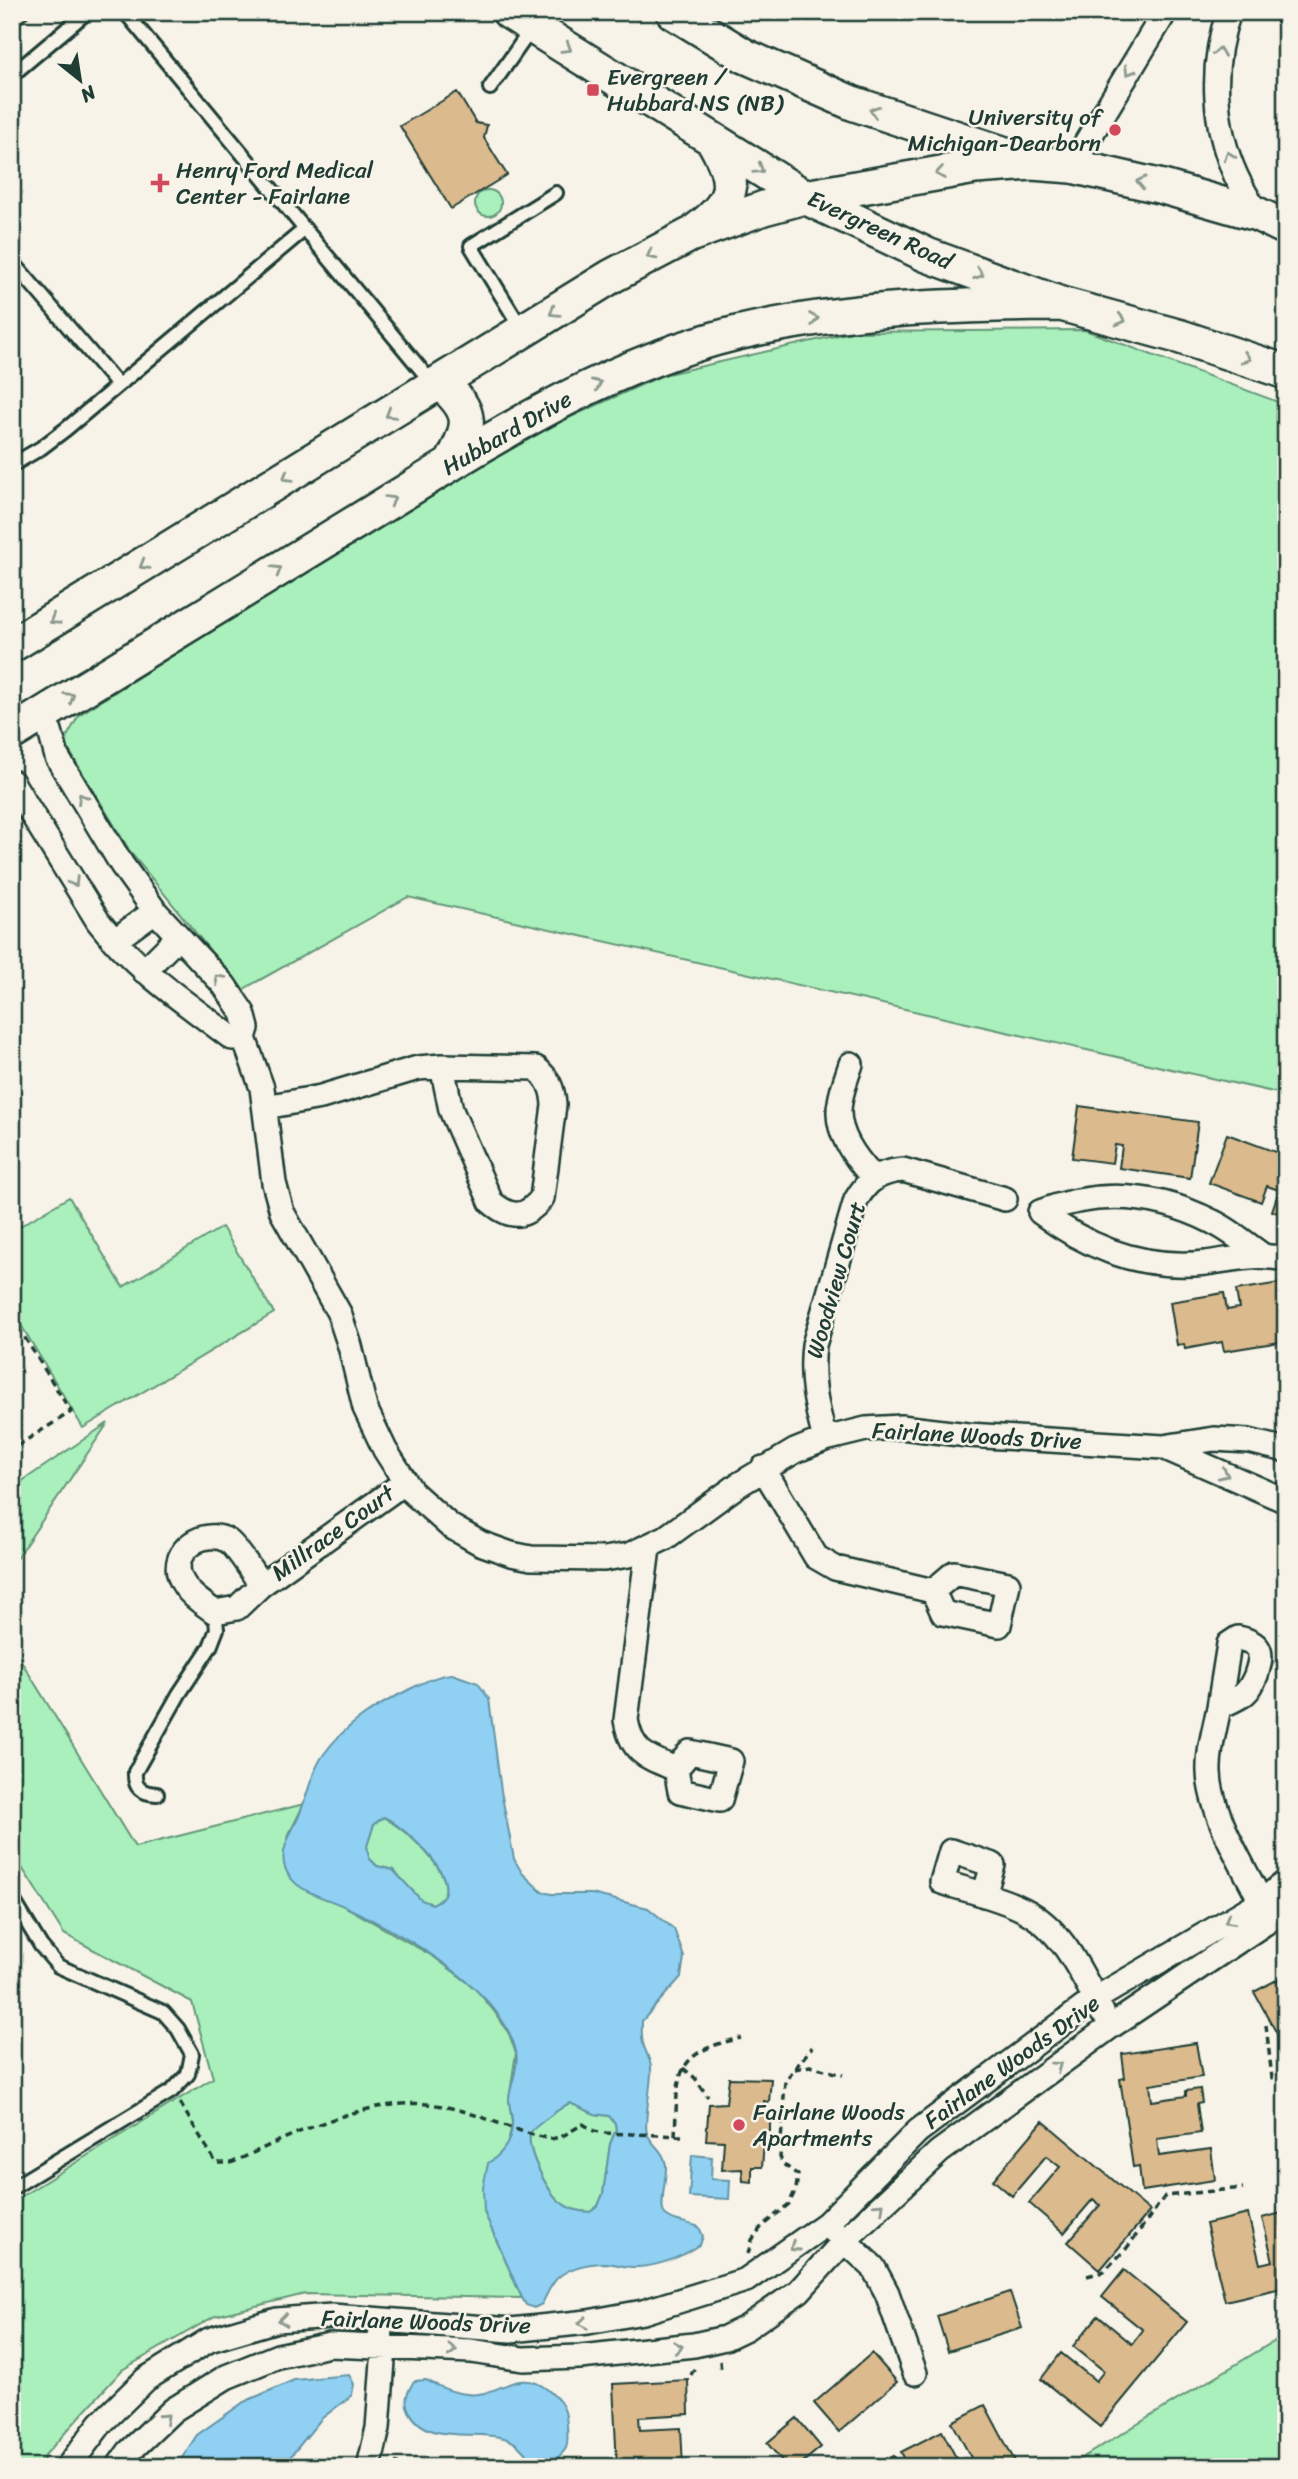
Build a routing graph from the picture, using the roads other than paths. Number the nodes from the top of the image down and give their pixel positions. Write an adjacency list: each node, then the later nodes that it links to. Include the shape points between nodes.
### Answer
1 (87, 12): 7 (lane)
2 (125, 12): 15 (lane)
3 (673, 12): 10 (street, one-way to 3, via 852,103 745,55)
4 (1165, 12): 11 (street, one-way to 11)
5 (1229, 12): 14 (street, one-way to 5, via 1236,176 1220,125 1217,70)
6 (521, 18): 8 (lane); 9 (street, Evergreen Road, one-way to 9)
7 (12, 75)
8 (490, 88)
9 (713, 140): 13 (street, Evergreen Road, one-way to 13); 16 (street, via 731,183 716,216)
10 (1032, 163): 11 (street); 13 (street, one-way to 13, via 975,167)
11 (1072, 166): 14 (street, one-way to 11, via 1163,187)
12 (556, 193): 19 (lane, via 471,246)
13 (805, 197): 16 (street); 18 (street, Evergreen Road, one-way to 18, via 927,255)
14 (1272, 221)
15 (305, 229): 21 (lane); 22 (lane)
16 (690, 235): 19 (street, one-way to 19, via 612,276)
17 (12, 261): 22 (lane)
18 (1060, 304): 20 (street, Evergreen Road, one-way to 20); 23 (street, Hubbard Drive, one-way to 18, via 554,403 661,356 737,333 876,311)
19 (524, 331): 21 (street)
20 (1286, 372)
21 (438, 384): 23 (street, via 461,401 467,415 461,446); 25 (street, one-way to 25)
22 (118, 385): 24 (lane, via 41,448)
23 (451, 464): 26 (street, Hubbard Drive, one-way to 23)
24 (12, 465)
25 (12, 645)
26 (26, 724): 28 (street, Fairlane Woods Drive, one-way to 26, via 57,757 50,731)
27 (12, 782): 30 (street, one-way to 30)
28 (155, 911): 29 (street, Fairlane Woods Drive); 30 (street)
29 (178, 937): 31 (street); 32 (street, Fairlane Woods Drive, one-way to 29, via 247,1028 233,996)
30 (114, 941): 31 (street)
31 (144, 971): 32 (street, via 232,1038)
32 (244, 1038): 35 (street, Fairlane Woods Drive)
33 (851, 1064): 36 (street, via 839,1105 840,1121 855,1157)
34 (442, 1066): 34 (street, via 536,1068 546,1076 554,1105 542,1198 533,1209 520,1215 502,1212 491,1202 451,1110); 35 (street)
35 (265, 1107): 44 (street, Fairlane Woods Drive, via 282,1212 339,1313 365,1408)
36 (873, 1177): 37 (street, Woodview Court, via 903,1170); 40 (street, Woodview Court, via 856,1200 814,1345 812,1388)
37 (1005, 1199)
38 (1262, 1255): 38 (street, via 1215,1223 1161,1202 1096,1198 1040,1212 1091,1245 1147,1263 1176,1265); 39 (street)
39 (1286, 1259)
40 (825, 1439): 41 (street, Fairlane Woods Drive, via 901,1427); 43 (street, Fairlane Woods Drive)
41 (1163, 1447): 42 (street, Fairlane Woods Drive, via 1214,1439); 45 (street, Fairlane Woods Drive, one-way to 45)
42 (1286, 1450)
43 (763, 1468): 46 (street, Fairlane Woods Drive); 48 (street, via 807,1545 822,1562)
44 (405, 1482): 46 (street, Fairlane Woods Drive, via 450,1526 511,1554 604,1559); 47 (street, Millrace Court)
45 (1286, 1501)
46 (648, 1548): 51 (street, via 626,1720 628,1733 643,1755)
47 (261, 1585): 49 (street, Millrace Court, via 237,1608); 49 (street, Millrace Court, via 229,1541 210,1536 190,1544 179,1559 180,1577 197,1600)
48 (933, 1591)
49 (215, 1612): 52 (lane, via 210,1647 135,1772 138,1789)
50 (1219, 1707): 56 (street, via 1209,1752 1212,1795)
51 (676, 1769)
52 (157, 1794)
53 (1286, 1882): 56 (street, Fairlane Woods Drive)
54 (984, 1895): 57 (street, via 1025,1910 1040,1921 1062,1943)
55 (12, 1898): 59 (lane, via 58,1966 163,2012 192,2054 188,2074 172,2091)
56 (1273, 1910): 57 (street, Fairlane Woods Drive, one-way to 57); 58 (street, Fairlane Woods Drive)
57 (1095, 1999): 58 (street); 60 (street, Fairlane Woods Drive, via 918,2131)
58 (1111, 2027): 61 (street, Fairlane Woods Drive, one-way to 58, via 939,2152)
59 (12, 2188)
60 (826, 2224): 61 (street); 62 (street, Fairlane Woods Drive, one-way to 62, via 746,2280 643,2312 511,2330)
61 (845, 2240): 63 (street, Fairlane Woods Drive, one-way to 61, via 471,2351 523,2359 694,2345 746,2329 799,2291); 64 (street, via 873,2267 887,2293)
62 (375, 2319): 63 (street); 65 (street, Fairlane Woods Drive, one-way to 65, via 277,2320 209,2340 146,2379)
63 (384, 2348): 66 (street, Fairlane Woods Drive, one-way to 63, via 173,2410 236,2373 278,2356 330,2345); 68 (street, via 378,2428)
64 (915, 2373)
65 (99, 2426): 66 (street); 67 (street, Fairlane Woods Drive)
66 (123, 2459)
67 (68, 2467)
68 (369, 2467)

